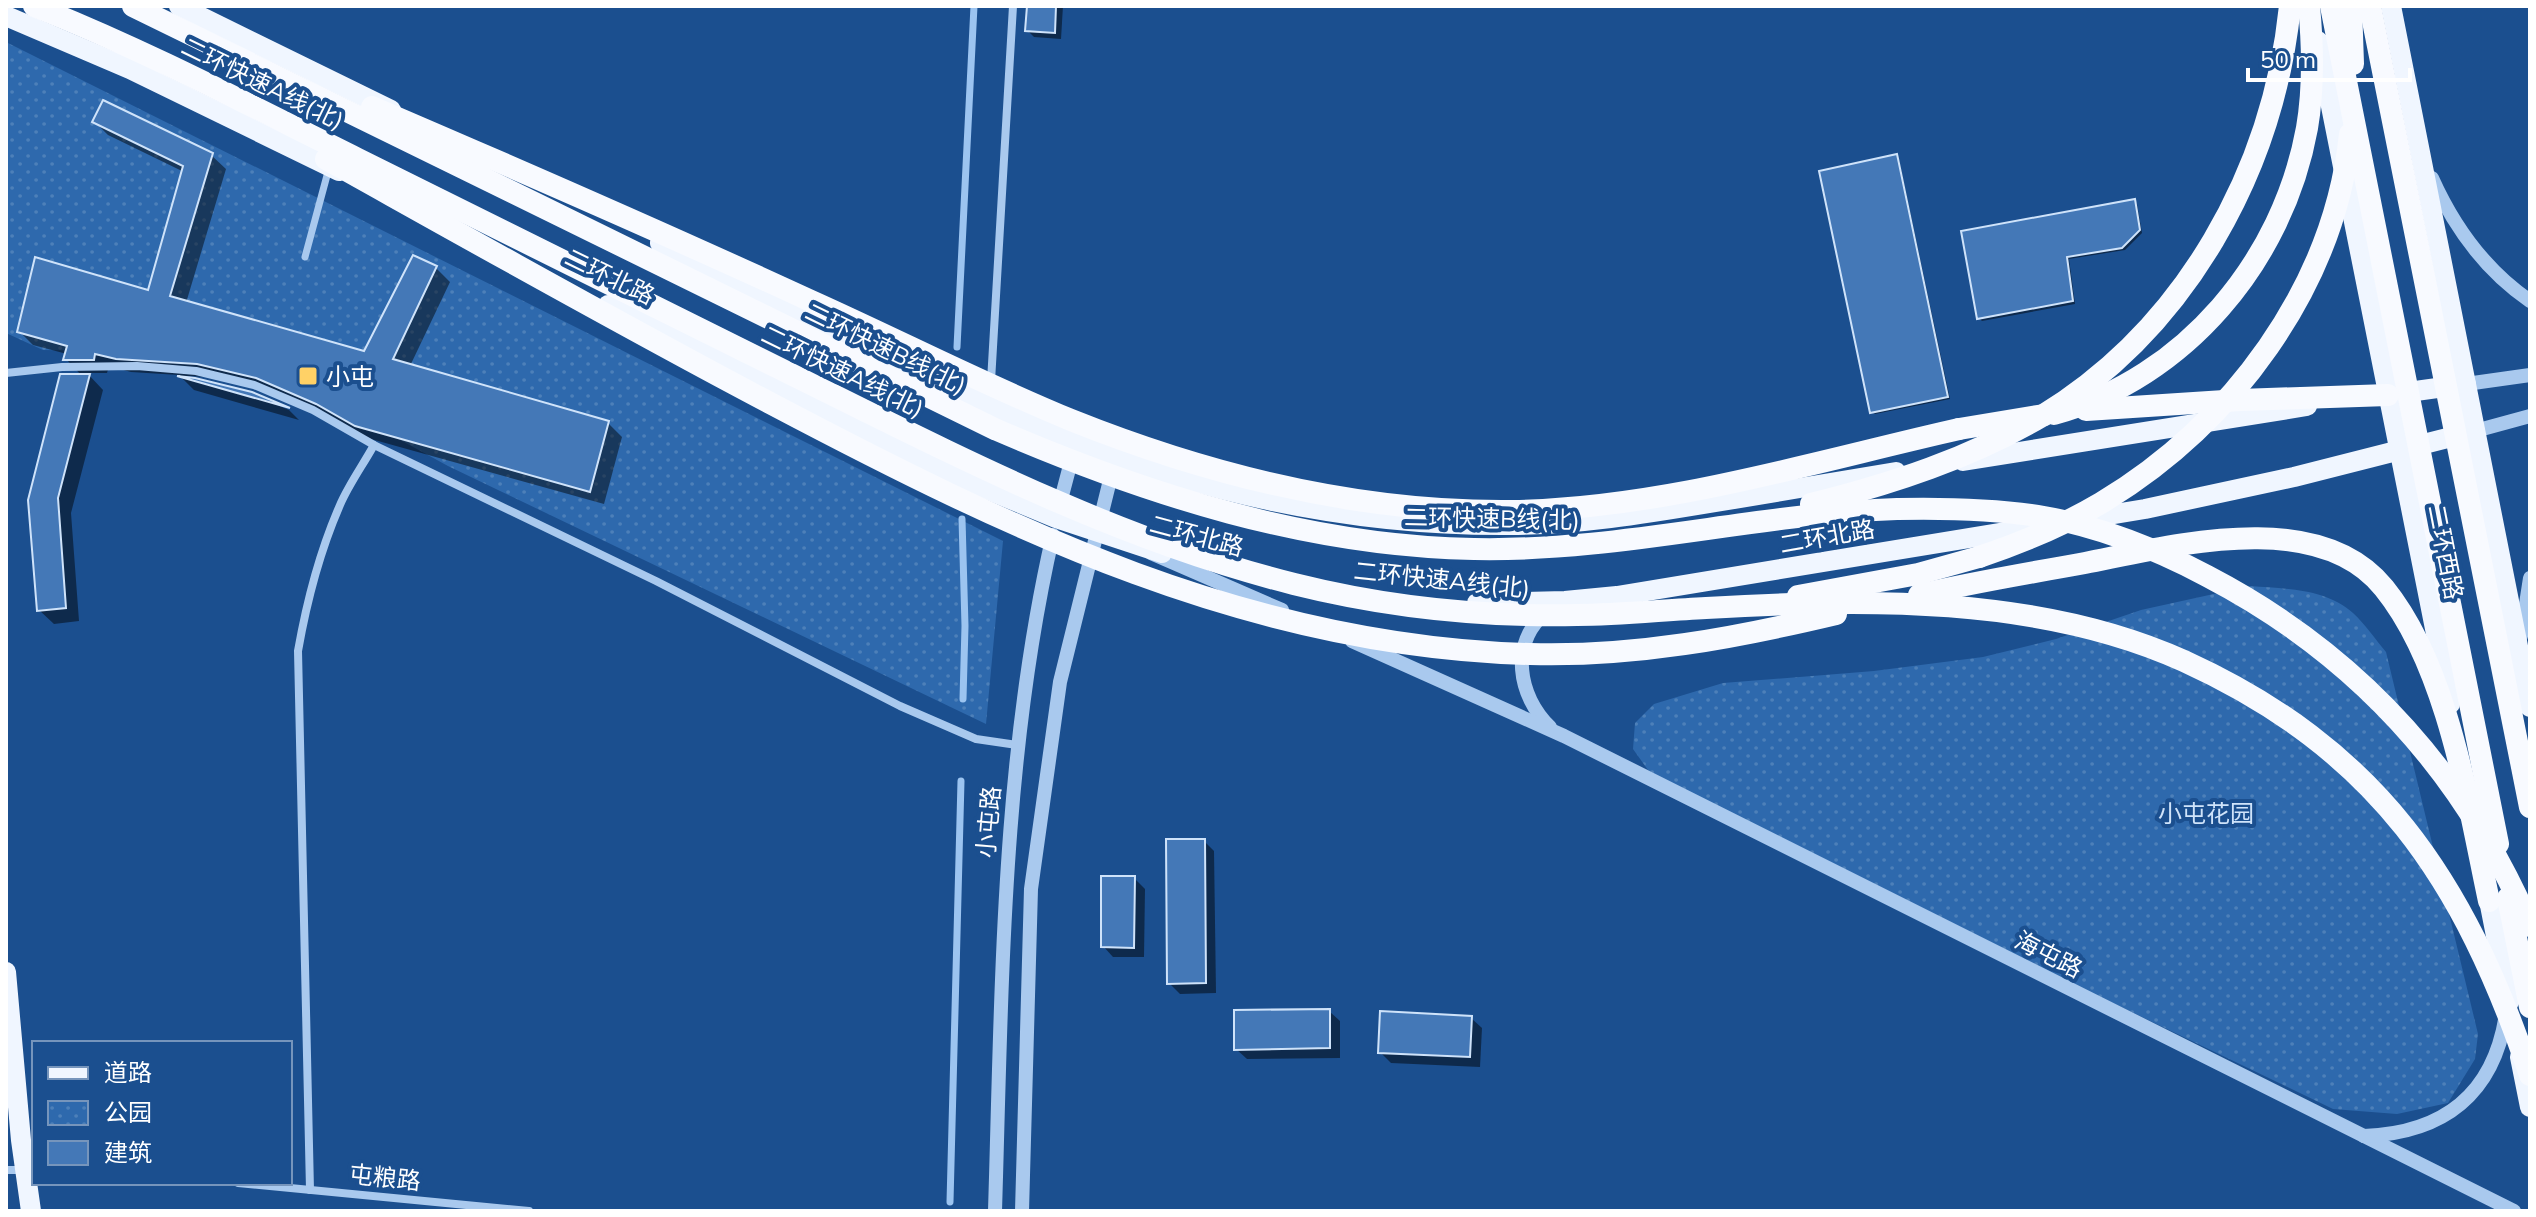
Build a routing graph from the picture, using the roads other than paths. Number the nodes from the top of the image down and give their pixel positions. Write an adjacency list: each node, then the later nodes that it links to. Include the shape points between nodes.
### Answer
1 (34, 6): 12 (highway, 二环快速A线(北), bridge)
2 (134, 6): 22 (highway, bridge, via 663,234 1060,415 1184,460 1287,487 1428,508 1590,507); 31 (highway, 二环快速B线(北), bridge, via 934,401 1116,478 1279,525 1425,547 1554,548)
3 (179, 6): 21 (main road)
4 (1013, 6): 21 (street)
5 (2290, 6): 31 (highway, bridge, via 2279,83 2256,157 2235,202 2186,281 2103,370 2036,419 1942,464 1815,503)
6 (2310, 6): 20 (main road, 二环西路); 22 (highway, via 2307,128 2285,205 2249,270 2205,325 2155,367 2103,397)
7 (2331, 6): 45 (highway, bridge)
8 (2351, 6): 34 (highway, bridge, via 2349,142 2322,246 2291,310 2253,368 2182,444 2128,486 2070,520 1969,560 1841,590)
9 (2370, 6): 39 (highway, bridge)
10 (2391, 6): 13 (main road)
11 (6, 16): 14 (main road, 二环北路)
12 (95, 31): 34 (highway, 二环快速A线(北), bridge, via 965,460 1144,537 1259,575 1391,603 1485,614); 40 (highway, bridge, via 899,471 1076,552 1235,608 1311,628 1482,652 1629,653 1711,641 2166,546 2223,538 2278,539 2334,554 2368,572 2407,621 2440,702)
13 (2416, 133): 16 (street, via 2454,222 2488,266); 19 (main road)
14 (330, 166): 15 (street); 29 (main road, 二环北路, via 908,453)
15 (305, 257)
16 (2530, 301)
17 (6, 373): 26 (street, via 137,366 196,371 254,385 313,410)
18 (2530, 375): 19 (street)
19 (2466, 384): 20 (main road); 24 (main road)
20 (2388, 395): 22 (highway); 27 (main road, 二环西路); 28 (main road, via 1656,512 1544,524 1417,522 1321,510 1226,490)
21 (989, 406): 25 (main road)
22 (2054, 414)
23 (2530, 416): 24 (street)
24 (2475, 431): 27 (main road, 二环北路); 35 (main road)
25 (1076, 442): 28 (main road); 29 (street, 小屯路)
26 (374, 445): 38 (street, via 900,706 976,739); 51 (street, via 341,502 319,558 298,651)
27 (2399, 451): 33 (main road, 二环北路, via 2145,509 1668,589); 41 (main road, 二环西路)
28 (1116, 457): 30 (street, 小屯路)
29 (1057, 518): 30 (main road, 二环北路); 38 (street, 小屯路)
30 (1101, 534): 33 (main road, 二环北路, via 1257,577 1359,595 1462,603); 37 (street); 55 (street, 小屯路, via 1060,682 1031,889)
31 (1669, 534): 40 (highway, bridge, via 1815,515 1938,509 2045,517 2128,540 2236,592 2319,647 2402,722)
32 (2530, 578): 35 (street)
33 (1565, 601): 37 (street, via 1535,623 1521,664 1533,708)
34 (1677, 610): 46 (highway, bridge, via 1872,605 2032,615 2124,637 2232,685 2325,747 2413,835 2473,935)
35 (2521, 660): 36 (main road)
36 (2530, 707)
37 (1564, 736): 48 (street, 海屯路)
38 (1017, 745): 54 (street, 小屯路, via 1006,875)
39 (2530, 807)
40 (2469, 809): 41 (highway); 42 (highway, bridge)
41 (2489, 901): 44 (main road, 二环西路)
42 (2530, 926)
43 (6, 972): 49 (main road)
44 (2507, 994): 47 (main road, 二环西路); 48 (street, via 2499,1045 2470,1096 2423,1126)
45 (2530, 1007)
46 (2530, 1075)
47 (2530, 1107)
48 (2363, 1136): 56 (street, 海屯路)
49 (22, 1170): 52 (main road)
50 (259, 1185): 51 (street, 屯粮路)
51 (310, 1190): 53 (street, 屯粮路)
52 (31, 1211)
53 (529, 1211)
54 (995, 1211)
55 (1022, 1211)
56 (2514, 1211)

